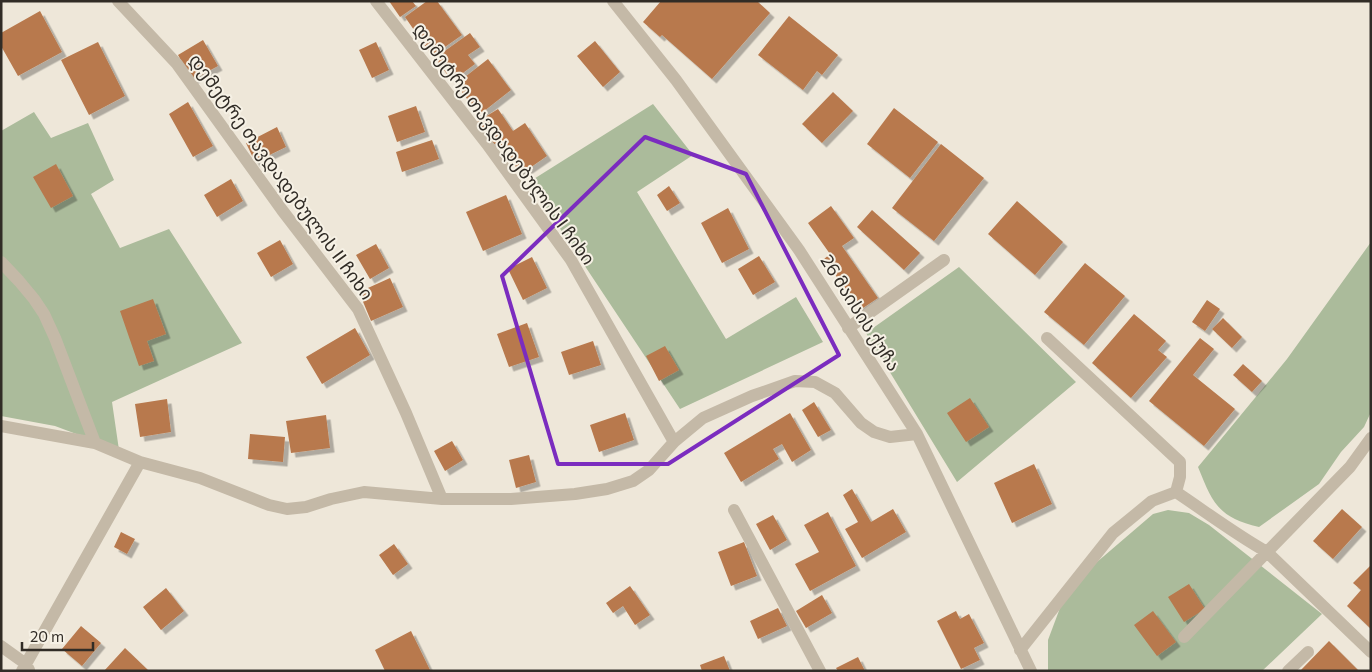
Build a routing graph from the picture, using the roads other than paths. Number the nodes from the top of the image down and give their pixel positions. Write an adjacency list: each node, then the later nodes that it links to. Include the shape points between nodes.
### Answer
1 (118, 1): 15 (street, დემეტრე თავდადებულის II ჩიხი, via 177,64 282,210 358,308)
2 (376, 1): 11 (street, დემეტრე თავდადებულის I ჩიხი, via 487,144 571,260)
3 (613, 1): 6 (street, 26 მაისის ქუჩა, via 728,150 799,250)
4 (944, 260): 6 (street)
5 (1, 262): 12 (street, via 44,314)
6 (848, 328): 9 (street, 26 მაისის ქუჩა)
7 (1047, 338): 14 (street, via 1180,462)
8 (1, 426): 12 (street)
9 (917, 434): 11 (street, via 890,436 874,432 861,423 835,392 815,382 795,382 752,396 703,418); 20 (street, 26 მაისის ქუჩა)
10 (1371, 438): 17 (street, via 1350,467)
11 (674, 442): 15 (street, via 649,470 633,481 607,489 511,498)
12 (95, 443): 13 (street)
13 (140, 462): 15 (street, via 200,478 287,509 364,492); 23 (street)
14 (1176, 492): 17 (street); 20 (street, via 1152,501 1113,533)
15 (442, 499)
16 (734, 510): 24 (street)
17 (1267, 552): 18 (street); 22 (street)
18 (1184, 637)
19 (1, 646): 23 (street)
20 (1020, 650): 25 (street, 26 მაისის ქუჩა)
21 (1308, 652): 26 (street)
22 (1371, 652)
23 (26, 669)
24 (820, 671)
25 (1031, 671)
26 (1288, 671)

